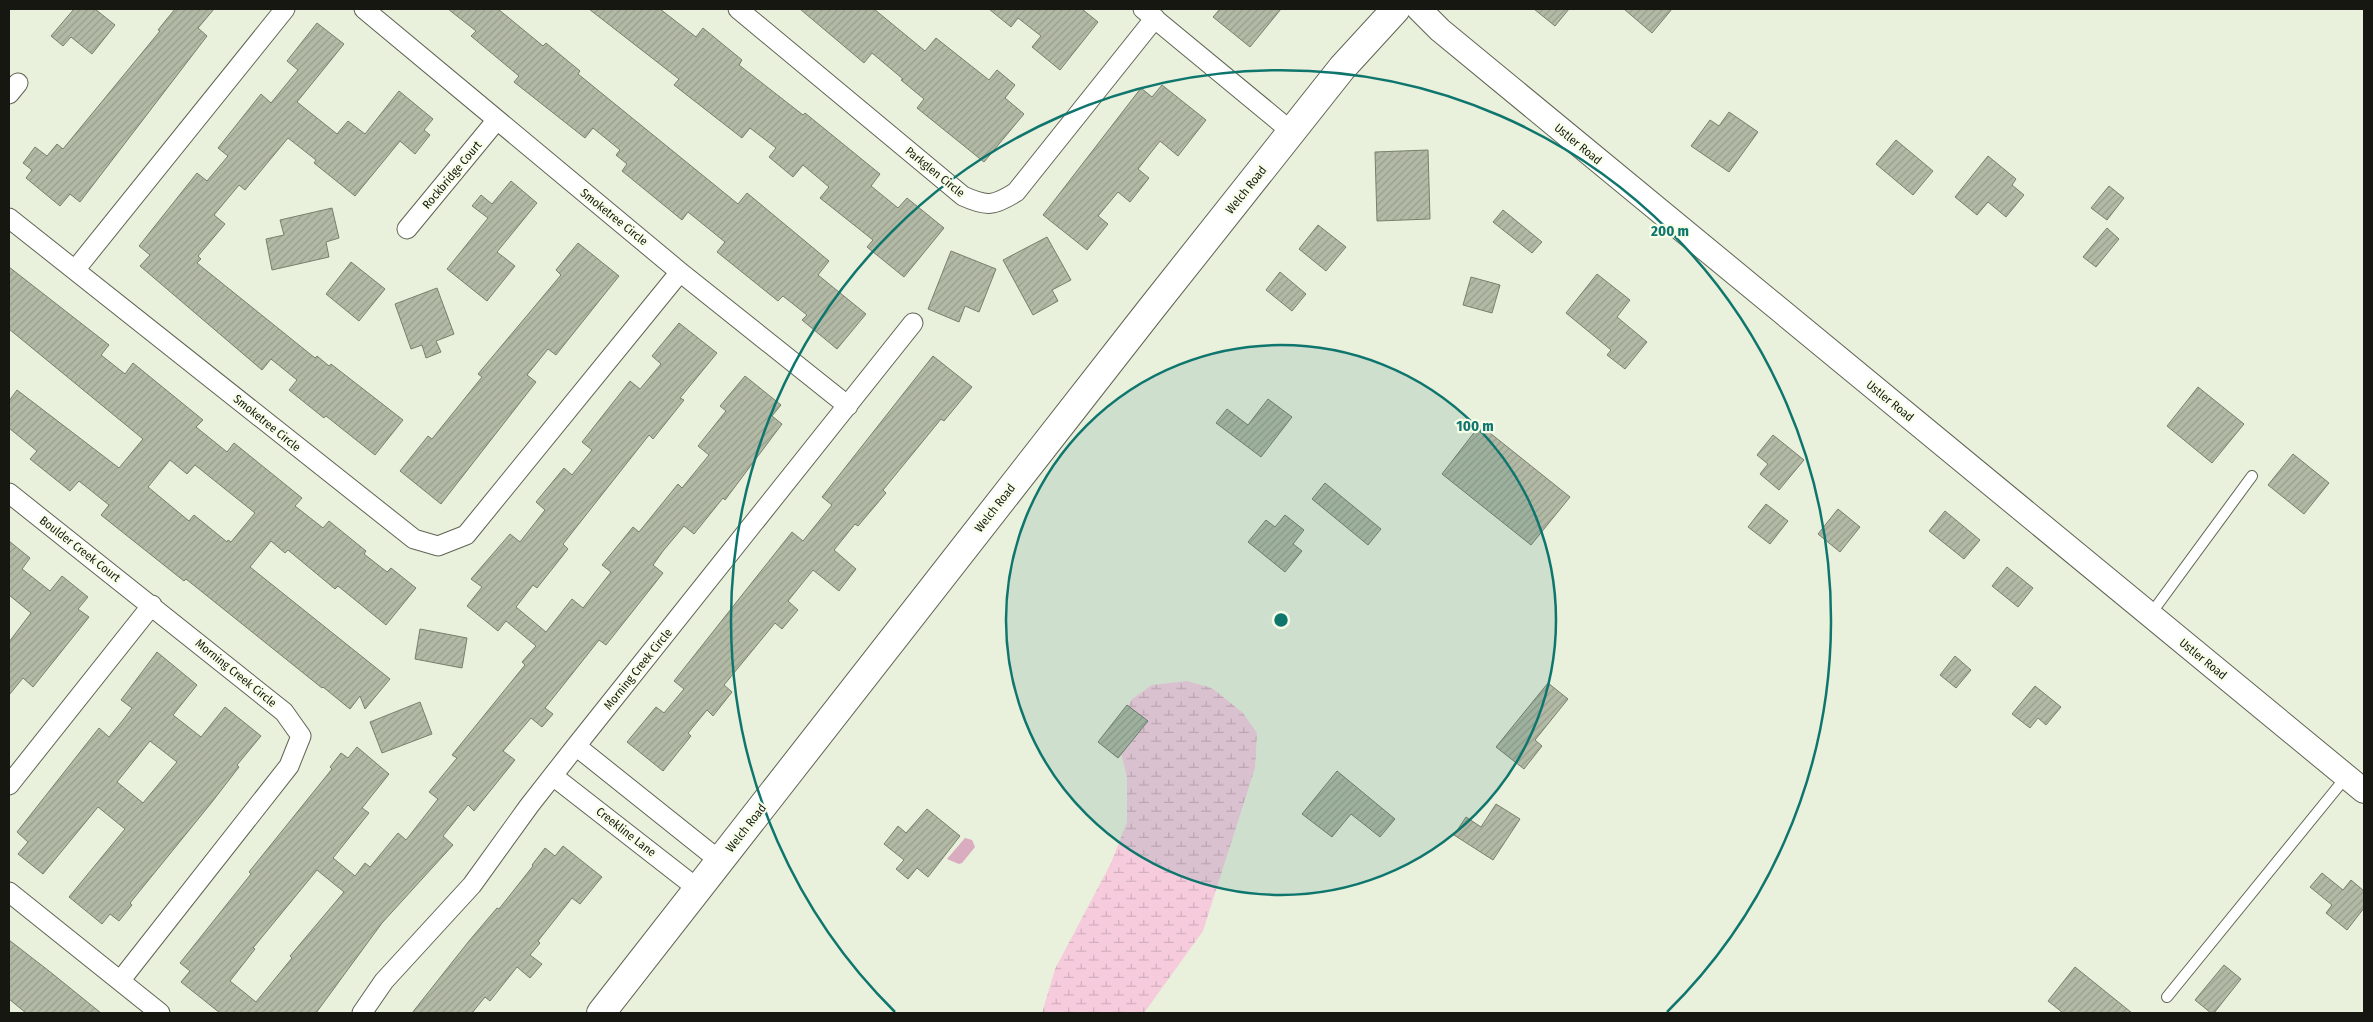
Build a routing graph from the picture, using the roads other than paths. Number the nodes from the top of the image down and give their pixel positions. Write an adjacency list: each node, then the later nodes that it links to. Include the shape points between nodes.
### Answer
1 (285, 9): 11 (street)
2 (364, 9): 7 (street, Smoketree Circle)
3 (738, 9): 6 (street, Parkglen Circle, via 963,196 979,203 997,204 1016,192)
4 (1396, 9): 8 (main road, Welch Road, via 1342,68)
5 (1419, 9): 18 (street, Ustler Road, via 1448,37)
6 (1149, 14): 8 (street, Parkglen Circle)
7 (496, 121): 10 (street, Rockbridge Court); 12 (street, Smoketree Circle)
8 (1292, 132): 23 (main road, Welch Road)
9 (9, 218): 11 (street, Smoketree Circle)
10 (407, 229)
11 (75, 270): 12 (street, Smoketree Circle, via 414,540 438,546 466,535)
12 (680, 272): 14 (street, Smoketree Circle)
13 (913, 323): 14 (street, Morning Creek Circle)
14 (848, 406): 19 (street, Morning Creek Circle)
15 (2252, 476): 18 (lane)
16 (9, 493): 17 (street, Boulder Creek Court)
17 (152, 605): 22 (street); 26 (street, Morning Creek Circle, via 284,712 301,736 289,766)
18 (2150, 615): 21 (street, Ustler Road)
19 (576, 746): 20 (street, Morning Creek Circle); 23 (street)
20 (553, 776): 24 (street, Creekline Lane); 29 (street, Morning Creek Circle, via 472,885 384,981)
21 (2355, 784): 27 (lane)
22 (9, 785)
23 (720, 861): 24 (main road, Welch Road)
24 (698, 889): 30 (main road, Welch Road)
25 (9, 892): 26 (street)
26 (120, 981): 28 (street)
27 (2167, 997)
28 (160, 1013)
29 (362, 1013)
30 (601, 1013)

